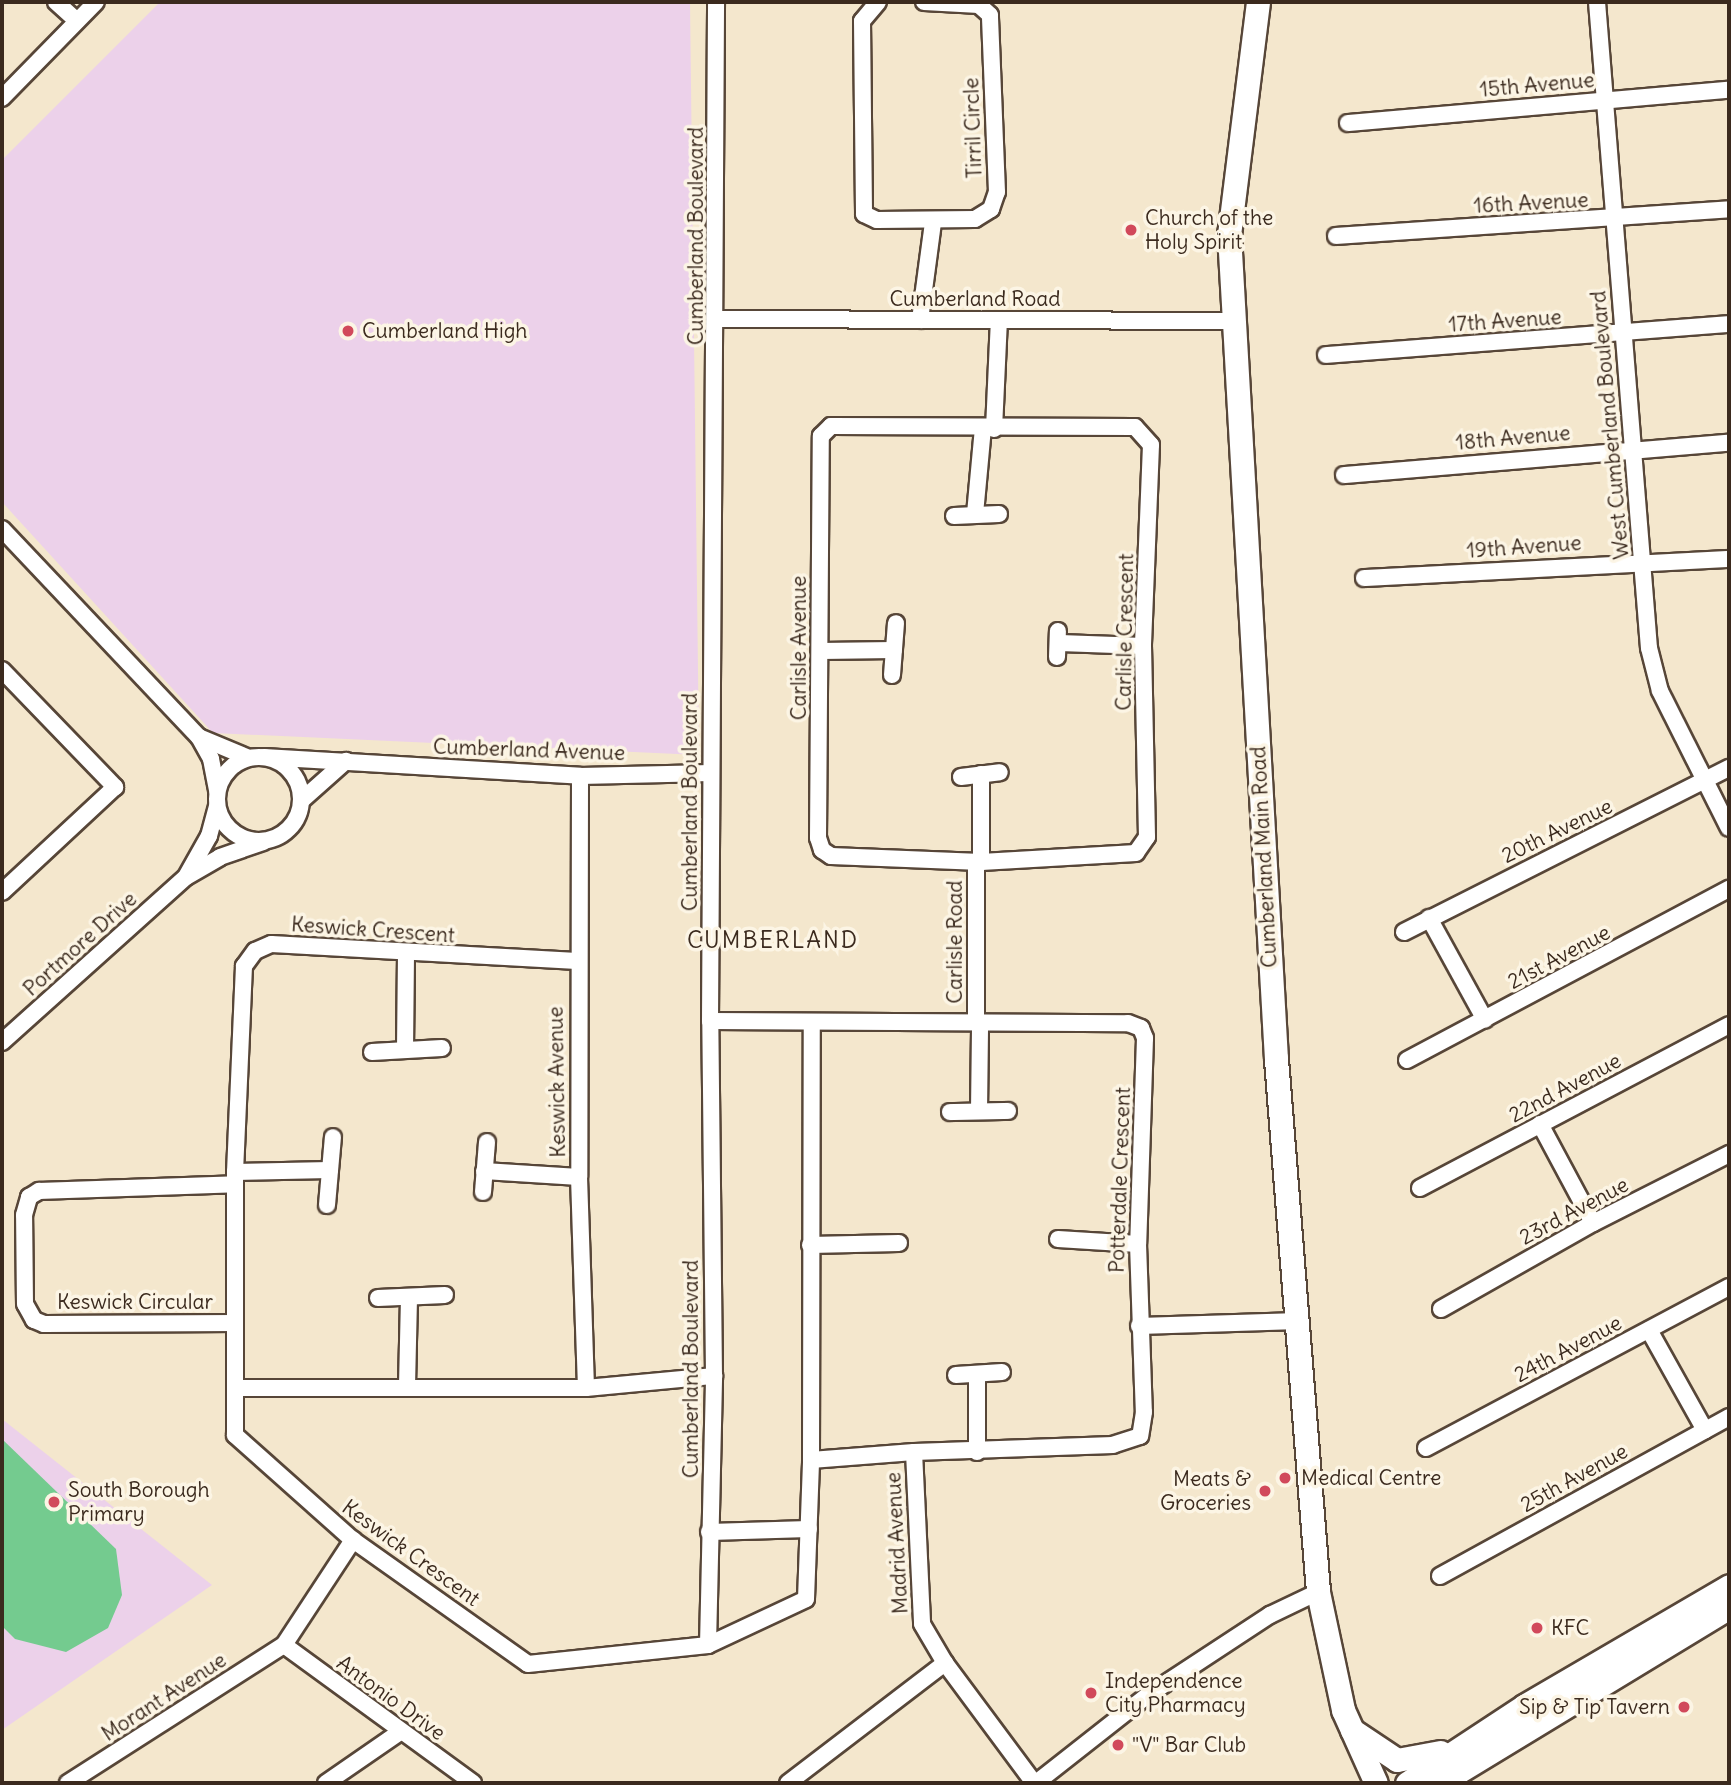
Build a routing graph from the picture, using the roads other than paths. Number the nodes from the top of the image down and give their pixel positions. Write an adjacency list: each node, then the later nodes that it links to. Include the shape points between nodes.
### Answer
1 (56, 2): 8 (street)
2 (96, 2): 8 (street)
3 (716, 2): 17 (street, Cumberland Boulevard)
4 (878, 2): 15 (street, Tirril Circle, via 862,21 864,214 877,220)
5 (924, 2): 15 (street, Tirril Circle, via 978,5 990,15 995,201 975,219)
6 (1258, 2): 20 (street, Cumberland Main Road, via 1229,234)
7 (1597, 2): 11 (street, West Cumberland Boulevard)
8 (77, 21): 10 (street)
9 (1729, 90): 11 (street, 15th Avenue)
10 (2, 98)
11 (1606, 100): 12 (street, 15th Avenue); 14 (street, West Cumberland Boulevard)
12 (1348, 123)
13 (1729, 209): 14 (street, 16th Avenue)
14 (1612, 220): 16 (street, 16th Avenue); 22 (street, West Cumberland Boulevard)
15 (933, 222): 18 (street)
16 (1336, 236)
17 (718, 319): 18 (street, Cumberland Road); 48 (street, Cumberland Boulevard)
18 (920, 320): 19 (street, Cumberland Road)
19 (999, 320): 20 (street, Cumberland Road); 24 (street)
20 (1233, 321): 100 (street, Cumberland Main Road, via 1276,1059)
21 (1729, 324): 22 (street, 17th Avenue)
22 (1626, 333): 23 (street, 17th Avenue); 27 (street, West Cumberland Boulevard)
23 (1326, 355)
24 (988, 429): 25 (street, Carlisle Crescent, via 831,426); 29 (street); 38 (street, Carlisle Crescent, via 1135,427 1151,445)
25 (821, 436): 40 (street, Carlisle Avenue)
26 (1729, 443): 27 (street, 18th Avenue)
27 (1636, 447): 28 (street, 18th Avenue); 34 (street, West Cumberland Boulevard)
28 (1344, 475)
29 (975, 514): 30 (street); 31 (street)
30 (999, 514)
31 (954, 516)
32 (2, 529): 43 (street, Cumberland Avenue)
33 (1729, 559): 34 (street, 19th Avenue)
34 (1643, 561): 35 (street, 19th Avenue); 52 (street, West Cumberland Boulevard, via 1648,648 1660,691)
35 (1364, 578)
36 (896, 623): 39 (street)
37 (1058, 644): 38 (street)
38 (1143, 646): 58 (street, Carlisle Crescent, via 1147,837 1141,849 1130,855)
39 (894, 650): 40 (street); 42 (street)
40 (821, 651): 57 (street, Carlisle Avenue, via 818,838 822,850)
41 (3, 673): 61 (street, via 115,787)
42 (892, 675)
43 (199, 737): 44 (street, Cumberland Avenue); 53 (street, Cumberland Avenue, via 211,759)
44 (257, 758): 45 (street, Cumberland Avenue); 53 (street, via 234,765); 54 (street, via 291,771)
45 (346, 761): 50 (street, Cumberland Avenue); 54 (street)
46 (1729, 768): 52 (street, 20th Avenue)
47 (1000, 772): 49 (street)
48 (711, 773): 50 (street, Cumberland Avenue); 67 (street, Cumberland Boulevard)
49 (981, 775): 51 (street); 58 (street, Carlisle Road)
50 (580, 776): 65 (street, Keswick Avenue)
51 (961, 777)
52 (1708, 780): 55 (street, West Cumberland Boulevard); 62 (street, 20th Avenue)
53 (217, 799): 56 (street, via 233,834); 59 (street, Portmore Drive, via 209,836)
54 (302, 800): 56 (street, via 290,828)
55 (1729, 828)
56 (263, 842): 59 (street, Portmore Drive, via 220,857)
57 (831, 856): 58 (street, Carlisle Crescent)
58 (979, 862): 68 (street, Carlisle Road)
59 (186, 877): 71 (street, Portmore Drive)
60 (1729, 889): 66 (street, 21st Avenue)
61 (2, 892)
62 (1429, 918): 63 (street, 20th Avenue); 66 (street)
63 (1404, 932)
64 (406, 954): 65 (street, Keswick Crescent); 73 (street); 86 (street, Keswick Crescent, via 271,944 255,951 244,966)
65 (577, 961): 85 (street, Keswick Avenue)
66 (1485, 1020): 75 (street, 21st Avenue)
67 (710, 1021): 69 (street, Potterdale Crescent); 107 (street, Cumberland Boulevard)
68 (978, 1023): 69 (street, Potterdale Crescent); 76 (street, Carlisle Road); 93 (street, Potterdale Crescent, via 1128,1023 1141,1028 1146,1038)
69 (812, 1024): 94 (street, Keswick Crescent)
70 (1729, 1026): 79 (street, 22nd Avenue)
71 (2, 1042)
72 (442, 1048): 73 (street)
73 (405, 1050): 74 (street)
74 (372, 1052)
75 (1407, 1059)
76 (979, 1111): 77 (street); 78 (street)
77 (1007, 1111)
78 (950, 1112)
79 (1540, 1124): 87 (street, 22nd Avenue); 90 (street)
80 (333, 1137): 83 (street)
81 (487, 1142): 84 (street)
82 (1729, 1154): 90 (street, 23rd Avenue)
83 (330, 1170): 86 (street); 89 (street)
84 (484, 1171): 85 (street); 88 (street)
85 (579, 1177): 110 (street, Keswick Avenue)
86 (234, 1178): 101 (street, Keswick Crescent); 101 (street, Keswick Circular, via 39,1191 29,1197 24,1215 25,1304 34,1320 44,1324)
87 (1420, 1188)
88 (483, 1192)
89 (327, 1205)
90 (1593, 1223): 99 (street, 23rd Avenue)
91 (1058, 1240): 93 (street)
92 (899, 1243): 94 (street)
93 (1138, 1244): 102 (street, Potterdale Crescent)
94 (810, 1245): 116 (street, Keswick Crescent)
95 (1729, 1287): 103 (street, 24th Avenue)
96 (445, 1295): 97 (street)
97 (410, 1297): 98 (street); 108 (street)
98 (378, 1298)
99 (1441, 1309)
100 (1299, 1321): 102 (street); 122 (street, Cumberland Main Road, via 1301,1418)
101 (234, 1323): 109 (street, Keswick Crescent)
102 (1139, 1326): 115 (street, Potterdale Crescent, via 1144,1412 1140,1436 1113,1445)
103 (1649, 1330): 112 (street); 113 (street, 24th Avenue)
104 (1002, 1372): 105 (street)
105 (977, 1374): 106 (street); 115 (street)
106 (956, 1375)
107 (714, 1376): 110 (street); 118 (street, Cumberland Boulevard)
108 (407, 1387): 109 (street); 110 (street)
109 (235, 1388): 119 (street, Keswick Crescent, via 235,1435)
110 (586, 1388)
111 (1729, 1417): 112 (street, 25th Avenue)
112 (1705, 1430): 120 (street, 25th Avenue)
113 (1426, 1448)
114 (914, 1452): 115 (street, Potterdale Crescent); 116 (street, Madrid Avenue); 126 (street, Madrid Avenue, via 922,1623)
115 (977, 1452)
116 (811, 1460): 117 (street, Keswick Crescent)
117 (809, 1529): 118 (street); 125 (street, Keswick Crescent, via 806,1599)
118 (709, 1532): 125 (street, Cumberland Boulevard)
119 (353, 1540): 124 (street); 125 (street, Keswick Crescent, via 528,1664)
120 (1440, 1576)
121 (1729, 1586): 129 (street)
122 (1318, 1592): 127 (street, Cumberland Main Road); 134 (street, via 1270,1615 1148,1695)
123 (1729, 1607): 138 (street)
124 (284, 1645): 128 (street, Antonio Drive); 130 (street, Morant Avenue)
125 (708, 1645)
126 (945, 1663): 133 (street); 134 (street, Madrid Avenue)
127 (1346, 1719): 129 (street, via 1397,1760); 135 (street, Cumberland Main Road); 136 (street, Cumberland Main Road)
128 (400, 1732): 131 (street); 132 (street, Antonio Drive)
129 (1454, 1749): 137 (street)
130 (68, 1783)
131 (326, 1783)
132 (473, 1783)
133 (789, 1783)
134 (1035, 1783)
135 (1359, 1783)
136 (1376, 1783)
137 (1407, 1783)
138 (1440, 1783)

